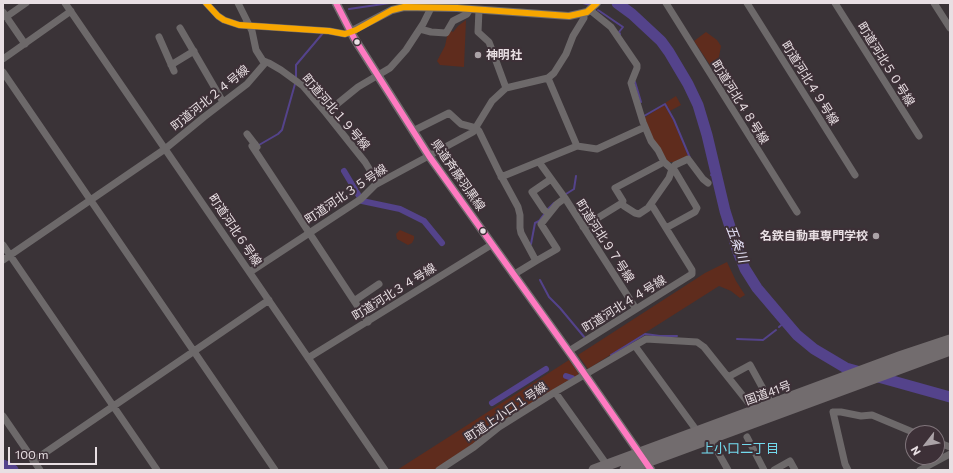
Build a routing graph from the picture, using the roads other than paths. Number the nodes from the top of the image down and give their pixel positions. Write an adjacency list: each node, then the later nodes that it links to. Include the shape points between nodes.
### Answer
1 (26, 3): 18 (street)
2 (65, 3): 17 (street, 町道河北６号線)
3 (206, 3): 19 (street, via 224,20)
4 (238, 3): 19 (street, 町道河北１９号線)
5 (336, 3): 23 (main road, 県道斉藤羽黒線)
6 (666, 3): 56 (street, 町道河北４８号線)
7 (747, 3): 47 (street, 町道河北４９号線)
8 (835, 3): 33 (street, 町道河北５０号線)
9 (840, 3): 33 (street, via 900,99)
10 (934, 3): 21 (street)
11 (458, 5): 13 (street); 16 (street)
12 (394, 6): 13 (street); 23 (street)
13 (432, 6): 22 (street)
14 (592, 7): 15 (street, via 569,16); 31 (street, via 573,36 566,54); 36 (street, via 611,27 637,65 631,83)
15 (482, 8): 16 (street); 32 (street, via 478,32 489,42)
16 (470, 9): 22 (street, via 453,22 446,33)
17 (71, 11): 25 (street); 42 (street, 町道河北６号線)
18 (5, 14): 25 (street)
19 (250, 27): 23 (street, via 346,34); 28 (street, 町道河北１９号線, via 256,50 262,61)
20 (180, 28): 26 (street)
21 (950, 28)
22 (420, 29): 30 (street, via 403,54)
23 (350, 32): 30 (main road, 県道斉藤羽黒線)
24 (159, 37): 26 (street, via 173,68)
25 (25, 44): 27 (street)
26 (194, 51): 34 (street)
27 (3, 59)
28 (266, 62): 34 (street, 町道河北２４号線, via 247,84); 35 (street, 町道河北１９号線, via 303,86)
29 (3, 72): 53 (street)
30 (377, 76): 35 (street, via 347,95); 38 (main road, 県道斉藤羽黒線)
31 (548, 78): 32 (street); 41 (street)
32 (506, 88): 37 (street, 町道河北３５号線, via 492,101)
33 (897, 101): 40 (street, 町道河北５０号線)
34 (223, 102): 42 (street, 町道河北２４号線)
35 (326, 113): 50 (street, 町道河北１９号線, via 365,162)
36 (645, 127): 41 (street, via 597,149); 45 (street)
37 (476, 128): 38 (street, via 461,124 449,113); 43 (street, 町道河北３５号線); 48 (street, via 480,130)
38 (413, 131): 43 (main road, 県道斉藤羽黒線)
39 (247, 134): 60 (street)
40 (919, 136)
41 (577, 146): 44 (street)
42 (165, 149): 53 (street, 町道河北２４号線); 66 (street, 町道河北６号線)
43 (429, 156): 50 (street, 町道河北３５号線); 62 (main road, 県道斉藤羽黒線)
44 (539, 162): 48 (street); 49 (street)
45 (664, 162): 46 (street); 54 (street, via 615,188)
46 (672, 169): 51 (street, via 688,159); 55 (street); 59 (street, via 697,208 696,212)
47 (855, 175)
48 (501, 177): 65 (street, via 518,206 521,233)
49 (551, 179): 52 (street); 57 (street, via 532,192)
50 (378, 183): 60 (street, 町道河北３５号線, via 360,199)
51 (708, 183)
52 (565, 198): 57 (street, 町道河北９７号線); 58 (street, 町道河北９７号線)
53 (90, 200): 63 (street, 町道河北２４号線); 76 (street)
54 (622, 203): 55 (street, via 639,214); 58 (street)
55 (651, 204): 59 (street)
56 (797, 212)
57 (548, 213): 65 (street, via 541,224 557,249)
58 (583, 227): 71 (street, 町道河北９７号線)
59 (666, 228): 71 (street, 町道河北４４号線, via 692,270 691,275)
60 (310, 232): 66 (street, 町道河北３５号線); 70 (street)
61 (3, 244): 63 (street)
62 (492, 245): 67 (main road, 県道斉藤羽黒線); 72 (street, 町道河北３４号線)
63 (10, 255): 64 (street, 町道河北２４号線); 85 (street)
64 (3, 260)
65 (536, 261): 67 (street)
66 (250, 272): 69 (street, 町道河北６号線)
67 (513, 275): 77 (main road, 県道斉藤羽黒線)
68 (379, 284): 70 (street)
69 (269, 300): 76 (street); 78 (street, 町道河北６号線)
70 (354, 301): 72 (street)
71 (636, 309): 77 (street, 町道河北４４号線)
72 (368, 322): 78 (street, 町道河北３４号線)
73 (950, 340): 79 (highway, 国道41号)
74 (635, 346): 80 (street, 町道上小口１号線); 81 (street, 町道上小口１号線, via 646,339 697,342); 89 (street)
75 (950, 350): 79 (highway, 国道41号)
76 (194, 351): 85 (street); 99 (street)
77 (568, 351): 80 (main road, 県道斉藤羽黒線)
78 (308, 358): 100 (street, 町道河北６号線)
79 (904, 361): 83 (highway, 国道41号)
80 (585, 375): 82 (street, 町道上小口１号線); 92 (main road, 県道斉藤羽黒線)
81 (728, 377): 84 (street, via 750,365); 86 (street, 町道上小口１号線)
82 (555, 392): 95 (street); 101 (street, 町道上小口１号線, via 499,427)
83 (822, 392): 84 (highway, 国道41号); 91 (highway, 国道41号)
84 (772, 405): 86 (highway, 国道41号)
85 (113, 406): 94 (street); 98 (street)
86 (755, 411): 89 (highway, 国道41号)
87 (3, 416): 94 (street)
88 (905, 429): 108 (street, via 872,415 833,412)
89 (697, 432): 92 (highway, 国道41号)
90 (747, 437): 105 (street)
91 (710, 438): 96 (highway, 国道41号); 104 (street)
92 (639, 453): 95 (highway, 国道41号); 96 (main road, 県道斉藤羽黒線)
93 (950, 454): 109 (street)
94 (33, 461): 97 (street)
95 (607, 465): 102 (highway, 国道41号)
96 (649, 466): 103 (highway, 国道41号)
97 (40, 470)
98 (157, 470)
99 (275, 470)
100 (385, 470)
101 (439, 470)
102 (594, 470)
103 (625, 470)
104 (728, 470)
105 (764, 470)
106 (774, 470): 107 (street, via 790,461)
107 (795, 470)
108 (848, 470)
109 (920, 470)

